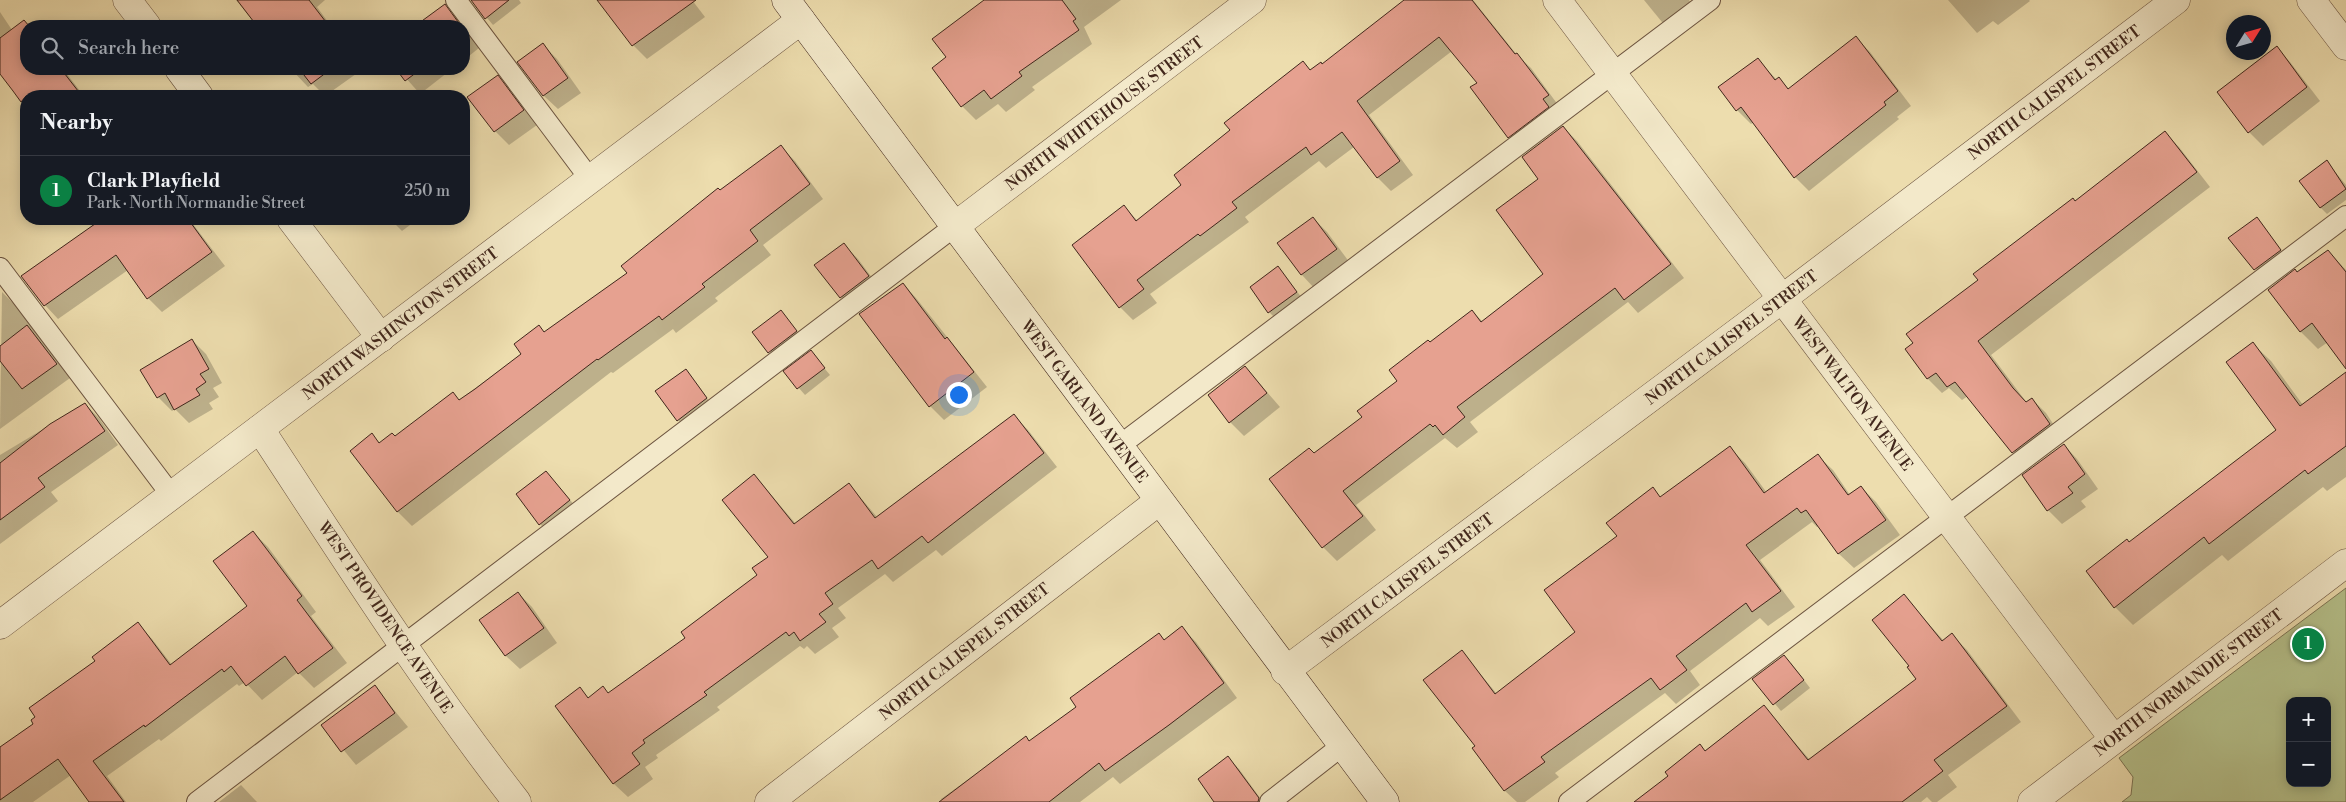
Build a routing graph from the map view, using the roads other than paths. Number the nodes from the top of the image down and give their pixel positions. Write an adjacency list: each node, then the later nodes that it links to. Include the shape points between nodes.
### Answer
1 (127, 0): 9 (street)
2 (456, 0): 14 (lane)
3 (1252, 0): 17 (street, NORTH WHITEHOUSE STREET)
4 (1557, 0): 11 (street, WEST WALTON AVENUE)
5 (1710, 0): 11 (lane)
6 (2176, 0): 19 (street, NORTH CALISPEL STREET)
7 (2311, 0): 10 (street)
8 (793, 6): 14 (street, NORTH WASHINGTON STREET); 17 (street, WEST GARLAND AVENUE)
9 (142, 20)
10 (2346, 46)
11 (1612, 74): 19 (street, WEST WALTON AVENUE); 22 (lane)
12 (183, 75): 13 (street)
13 (194, 90)
14 (590, 180): 20 (street, NORTH WASHINGTON STREET)
15 (2346, 216): 25 (lane)
16 (296, 225): 20 (street)
17 (955, 226): 22 (street, WEST GARLAND AVENUE); 28 (lane)
18 (0, 268): 23 (lane)
19 (1782, 300): 25 (street, WEST WALTON AVENUE); 29 (street, NORTH CALISPEL STREET)
20 (381, 338): 21 (street, NORTH WASHINGTON STREET)
21 (260, 429): 23 (street, NORTH WASHINGTON STREET); 28 (street, WEST PROVIDENCE AVENUE)
22 (1119, 446): 24 (street, WEST GARLAND AVENUE)
23 (172, 496): 27 (street, NORTH WASHINGTON STREET)
24 (1159, 501): 29 (street, WEST GARLAND AVENUE); 34 (street, NORTH CALISPEL STREET)
25 (1946, 517): 30 (street, WEST WALTON AVENUE); 37 (lane)
26 (2346, 563): 30 (street, NORTH NORMANDIE STREET)
27 (0, 625)
28 (404, 645): 32 (lane); 33 (street, WEST PROVIDENCE AVENUE, via 466,737)
29 (1285, 671): 31 (street, WEST GARLAND AVENUE)
30 (2113, 738): 38 (street, NORTH NORMANDIE STREET)
31 (1343, 745): 35 (lane); 36 (street, WEST GARLAND AVENUE)
32 (197, 802)
33 (517, 802)
34 (769, 802)
35 (1270, 802)
36 (1385, 802)
37 (1569, 802)
38 (2032, 802)

